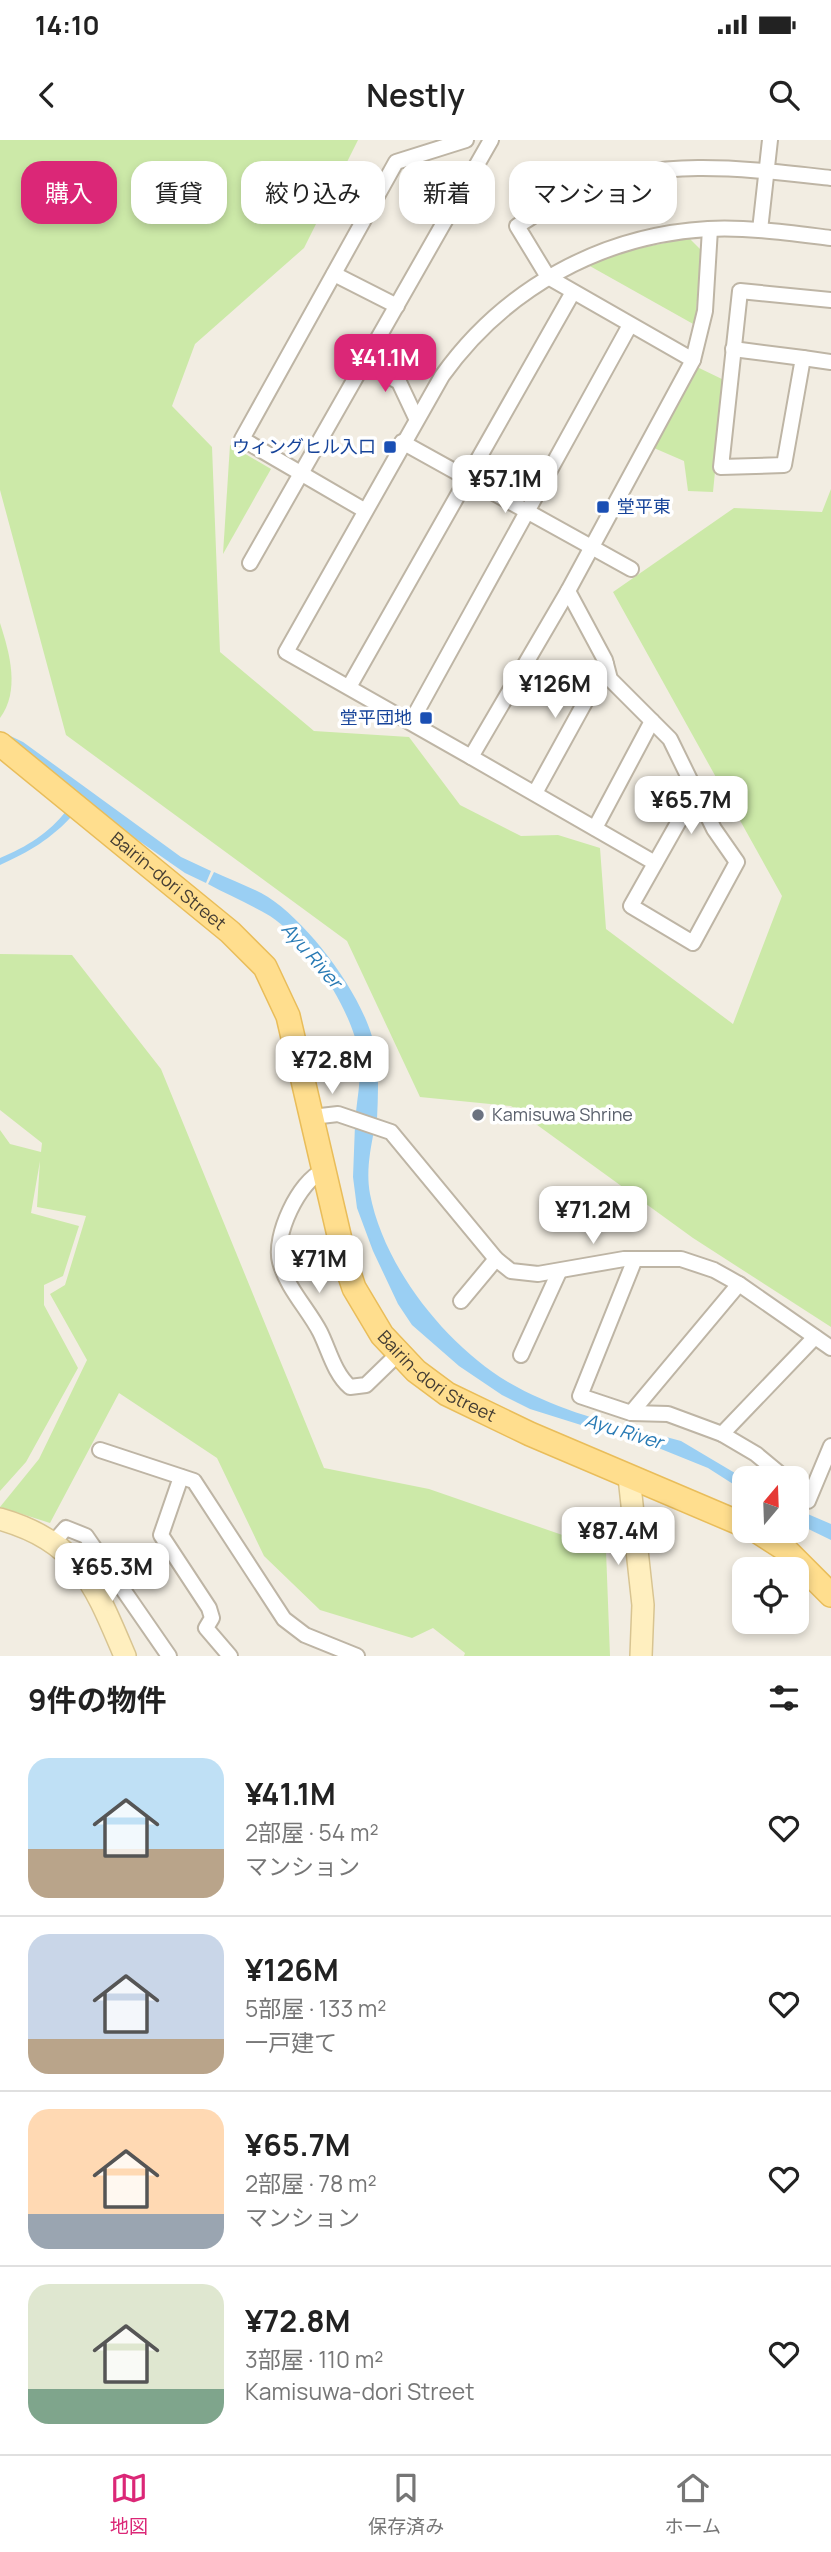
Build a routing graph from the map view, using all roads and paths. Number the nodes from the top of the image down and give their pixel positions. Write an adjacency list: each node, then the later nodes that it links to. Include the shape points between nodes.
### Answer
1 (466, 140): 9 (street, via 396,162)
2 (491, 140): 13 (street)
3 (770, 140): 4 (street)
4 (766, 171): 5 (street); 7 (street); 10 (street, via 685,166 624,175 580,188 517,226)
5 (831, 178)
6 (710, 229): 7 (street); 10 (street, via 609,248); 17 (street, via 705,311)
7 (760, 230): 8 (street)
8 (831, 237)
9 (334, 274): 13 (street); 22 (street, via 242,439)
10 (548, 277): 11 (street); 20 (street, via 464,344)
11 (573, 292): 14 (street); 23 (street)
12 (831, 300): 15 (street, via 740,291)
13 (397, 306): 18 (street)
14 (631, 325): 17 (street); 25 (street)
15 (733, 349): 16 (street); 16 (street, via 721,467 784,465)
16 (803, 358): 19 (street)
17 (693, 360): 26 (street)
18 (364, 362): 20 (street, via 399,382); 22 (street)
19 (831, 362)
20 (415, 418): 21 (street)
21 (402, 442): 23 (street); 24 (street)
22 (302, 473): 24 (street); 27 (street)
23 (467, 478): 25 (street); 31 (street)
24 (364, 510): 31 (street, via 286,652)
25 (527, 511): 26 (street); 33 (street)
26 (592, 547): 28 (street); 29 (street)
27 (250, 563)
28 (631, 569)
29 (568, 591): 30 (street); 35 (street)
30 (606, 664): 32 (street, via 610,679); 37 (street)
31 (349, 687): 33 (street)
32 (652, 722): 36 (street, via 670,739); 38 (street)
33 (411, 723): 35 (street)
34 (5, 748): 40 (main road, Bairin-dori Street, via 230,932 265,967 288,1016)
35 (471, 757): 37 (street)
36 (696, 791): 39 (street); 39 (street, via 737,862 693,943 631,906)
37 (535, 793): 38 (street)
38 (595, 828): 39 (street)
39 (655, 863)
40 (312, 1117): 41 (main road, Bairin-dori Street); 42 (street, via 351,1117 379,1125 402,1142)
41 (324, 1171): 49 (main road, Bairin-dori Street, via 354,1288 382,1335); 49 (street, via 305,1184 292,1204 278,1249 286,1279 350,1387 366,1385)
42 (496, 1259): 44 (street, via 511,1271); 46 (street)
43 (635, 1259): 44 (street); 45 (street, via 681,1259); 51 (street, via 580,1396)
44 (559, 1272): 50 (street)
45 (740, 1284): 47 (street); 51 (street)
46 (461, 1301)
47 (815, 1337): 48 (street); 52 (street)
48 (831, 1348)
49 (399, 1353): 57 (main road, Bairin-dori Street, via 447,1394)
50 (521, 1355)
51 (631, 1413): 52 (street, via 668,1414)
52 (722, 1434): 55 (street)
53 (831, 1447): 58 (street)
54 (100, 1450): 56 (street)
55 (770, 1466)
56 (181, 1477): 66 (street, via 161,1535 209,1608 212,1618 206,1628); 67 (street, via 194,1481 284,1619 305,1635)
57 (629, 1477): 60 (main road, Bairin-dori Street); 68 (street, via 643,1605)
58 (809, 1499)
59 (0, 1519): 61 (street, via 23,1525)
60 (732, 1520)
61 (53, 1543): 64 (street, via 87,1574); 65 (street, via 66,1528 86,1536)
62 (777, 1544): 63 (main road)
63 (831, 1595)
64 (125, 1656)
65 (169, 1656)
66 (230, 1656)
67 (357, 1656)
68 (641, 1656)

